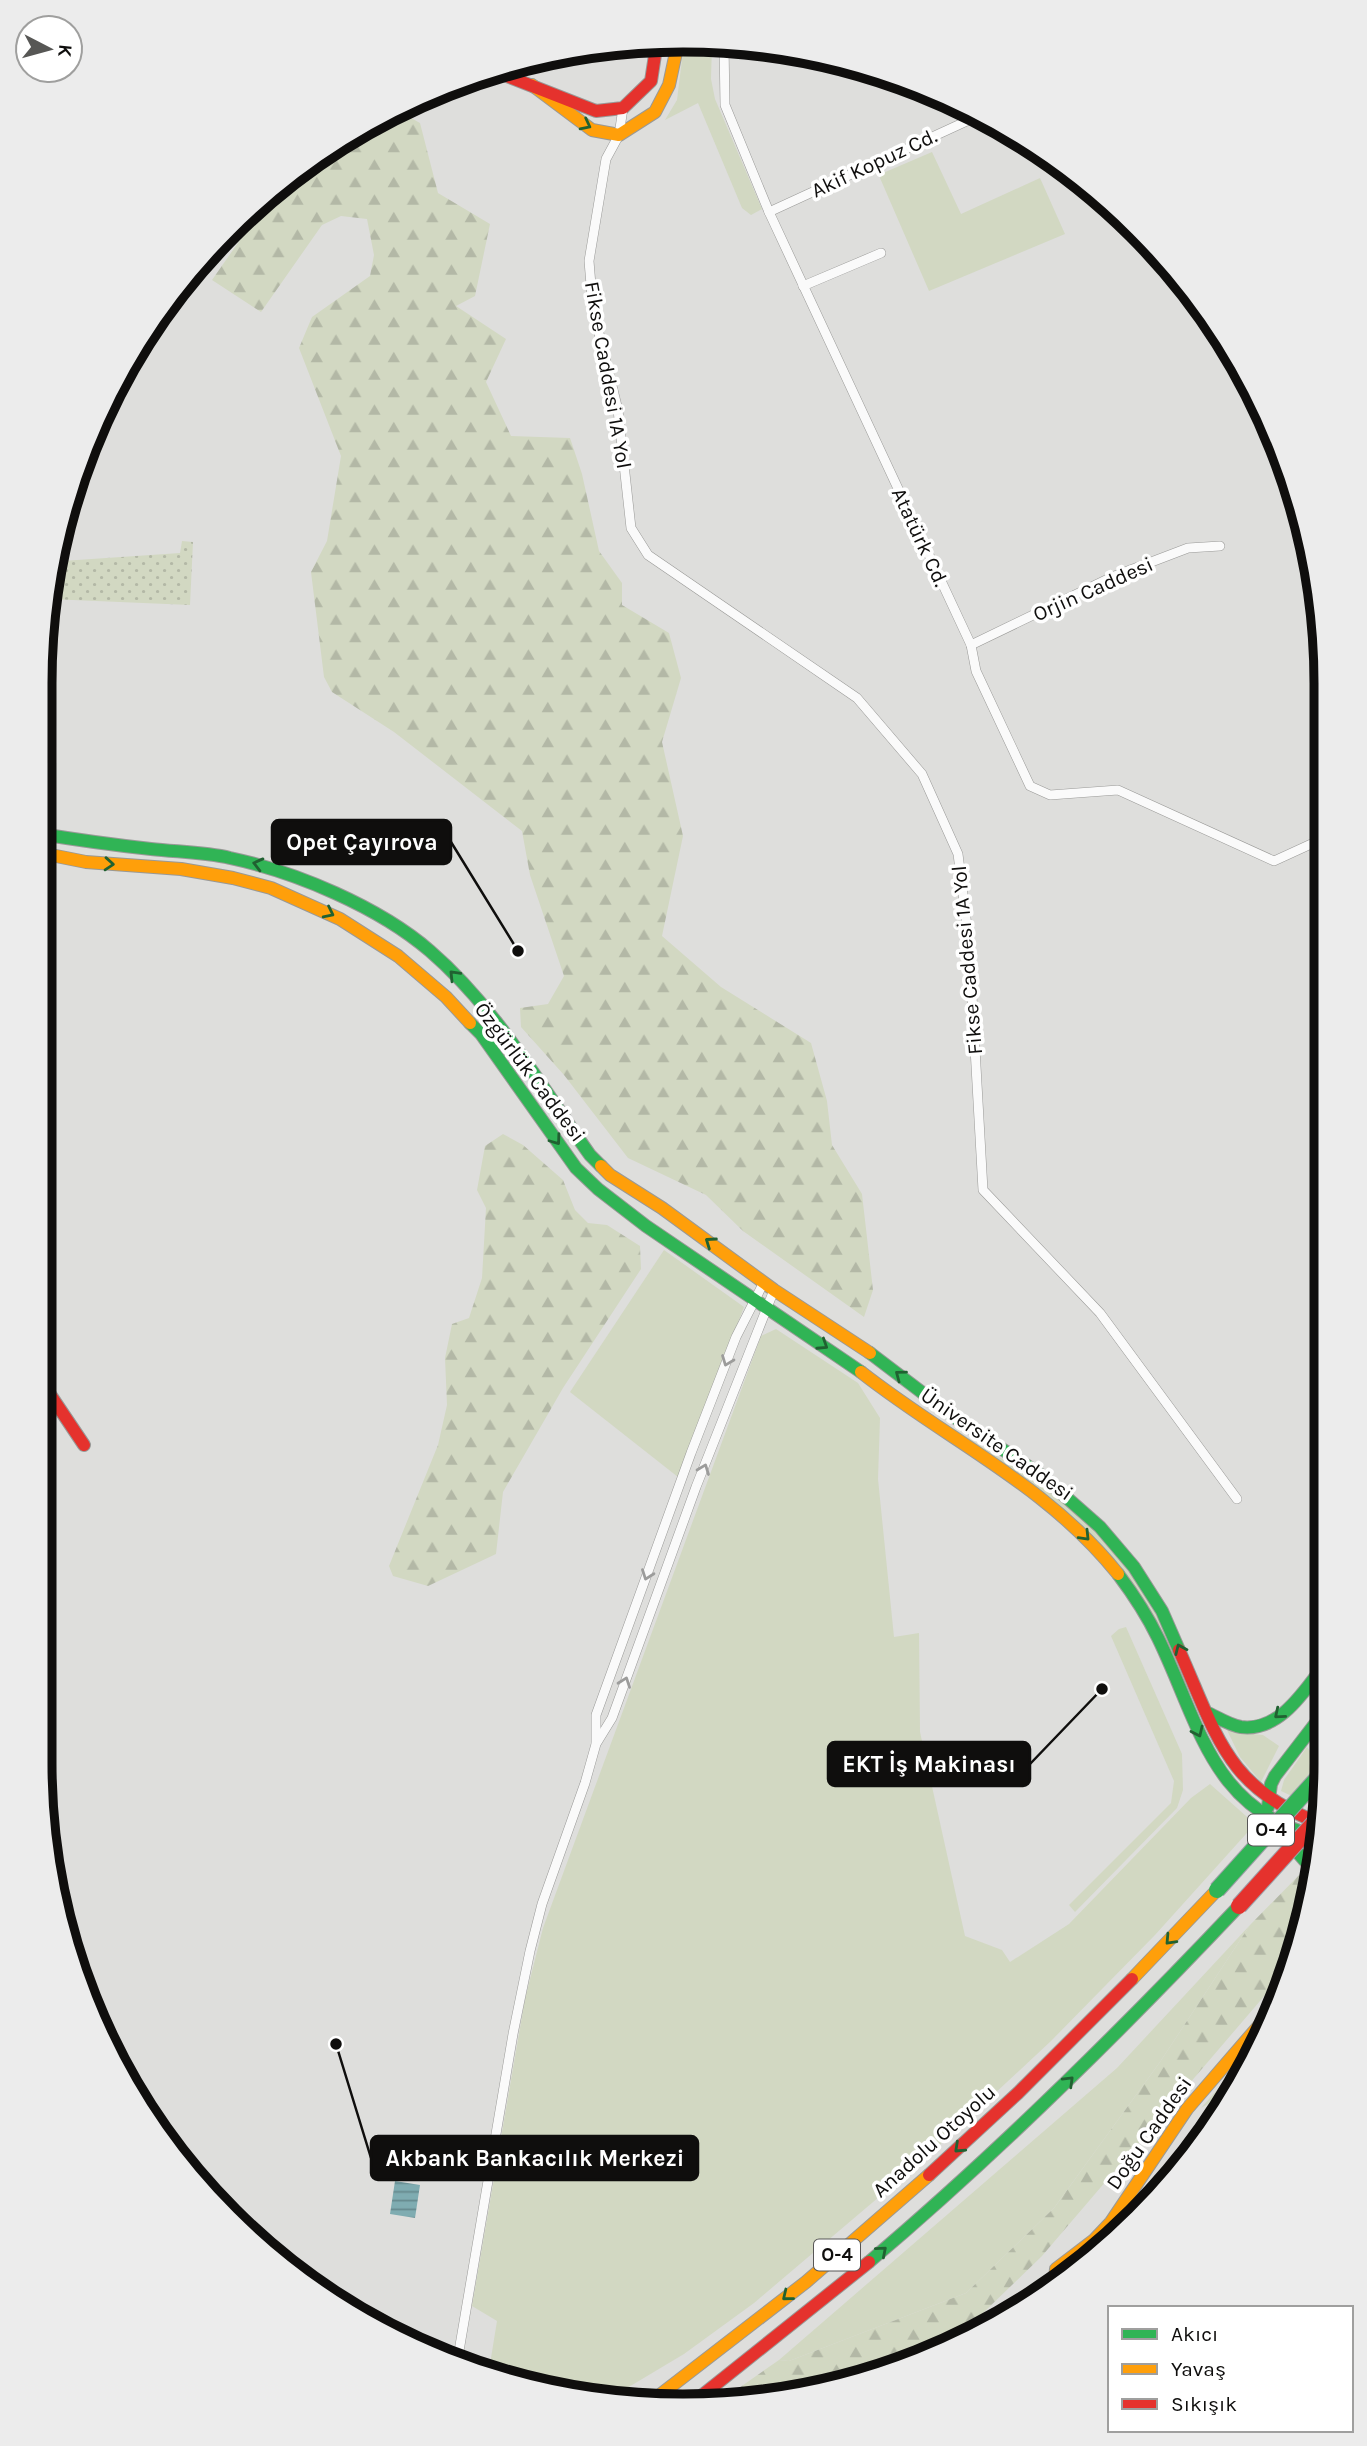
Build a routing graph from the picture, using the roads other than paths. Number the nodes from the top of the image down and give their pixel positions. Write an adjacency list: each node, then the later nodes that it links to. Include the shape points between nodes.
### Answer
1 (676, 52): 8 (main road, via 669,85 655,112)
2 (655, 53): 6 (main road, via 650,80)
3 (723, 54): 9 (street, Atatürk Cd., via 724,105)
4 (510, 77): 5 (main road)
5 (531, 85): 6 (main road, via 596,111); 8 (main road, one-way to 8, via 592,130)
6 (623, 108): 8 (street, Fikse Caddesi 1A Yol)
7 (968, 121): 9 (street, Akif Kopuz Cd.)
8 (619, 135): 21 (street, Fikse Caddesi 1A Yol, via 606,159 589,261 593,309 618,410 631,528 648,555 857,698 922,774 958,854 969,942 983,1190 1100,1313)
9 (769, 212): 11 (street, Atatürk Cd.)
10 (881, 253): 11 (street)
11 (803, 286): 13 (street, Atatürk Cd.)
12 (1220, 546): 13 (street, Orjin Caddesi, via 1188,548 1112,577)
13 (971, 645): 15 (street, Atatürk Cd., via 976,671 1030,786 1050,795 1118,790 1274,861)
14 (52, 836): 17 (main road, Özgürlük Caddesi, one-way to 14, via 610,1175 546,1097 493,1019 430,951 391,922 269,867 227,857)
15 (1314, 843)
16 (52, 855): 18 (main road, Özgürlük Caddesi, one-way to 18, via 233,878 271,888 340,919 398,956 446,997 481,1034 594,1187)
17 (769, 1286): 18 (street); 18 (street); 23 (main road, Üniversite Caddesi, one-way to 17, via 1162,1611 1100,1527 1041,1475 957,1419 856,1342)
18 (760, 1303): 25 (street, one-way to 18, via 612,1718); 25 (street, one-way to 25, via 736,1337 691,1453 596,1715); 28 (main road, Üniversite Caddesi, one-way to 28, via 860,1369 905,1407 1030,1488 1069,1520 1140,1605 1205,1748 1242,1797)
19 (52, 1397): 20 (main road)
20 (84, 1445)
21 (1237, 1499)
22 (1314, 1677): 23 (main road, one-way to 23, via 1277,1719 1261,1726 1242,1727)
23 (1206, 1712): 27 (main road, Üniversite Caddesi, via 1235,1769)
24 (1314, 1725): 27 (main road, via 1275,1776)
25 (596, 1744): 35 (street, via 530,1951)
26 (1314, 1783): 36 (main road, Anadolu Otoyolu / O-4, one-way to 36, bridge, via 1063,2051 951,2156 800,2286)
27 (1268, 1800): 28 (main road); 29 (main road, Üniversite Caddesi)
28 (1269, 1819): 31 (main road, Üniversite Caddesi); 32 (main road)
29 (1311, 1820)
30 (1311, 1827): 37 (main road, O-4, one-way to 30, bridge, via 834,2292 980,2165 1079,2071)
31 (1310, 1835)
32 (1306, 1862)
33 (1253, 2032): 34 (main road, Doğu Caddesi, via 1187,2109 1111,2221)
34 (1056, 2272)
35 (459, 2352)
36 (662, 2393)
37 (705, 2393)

